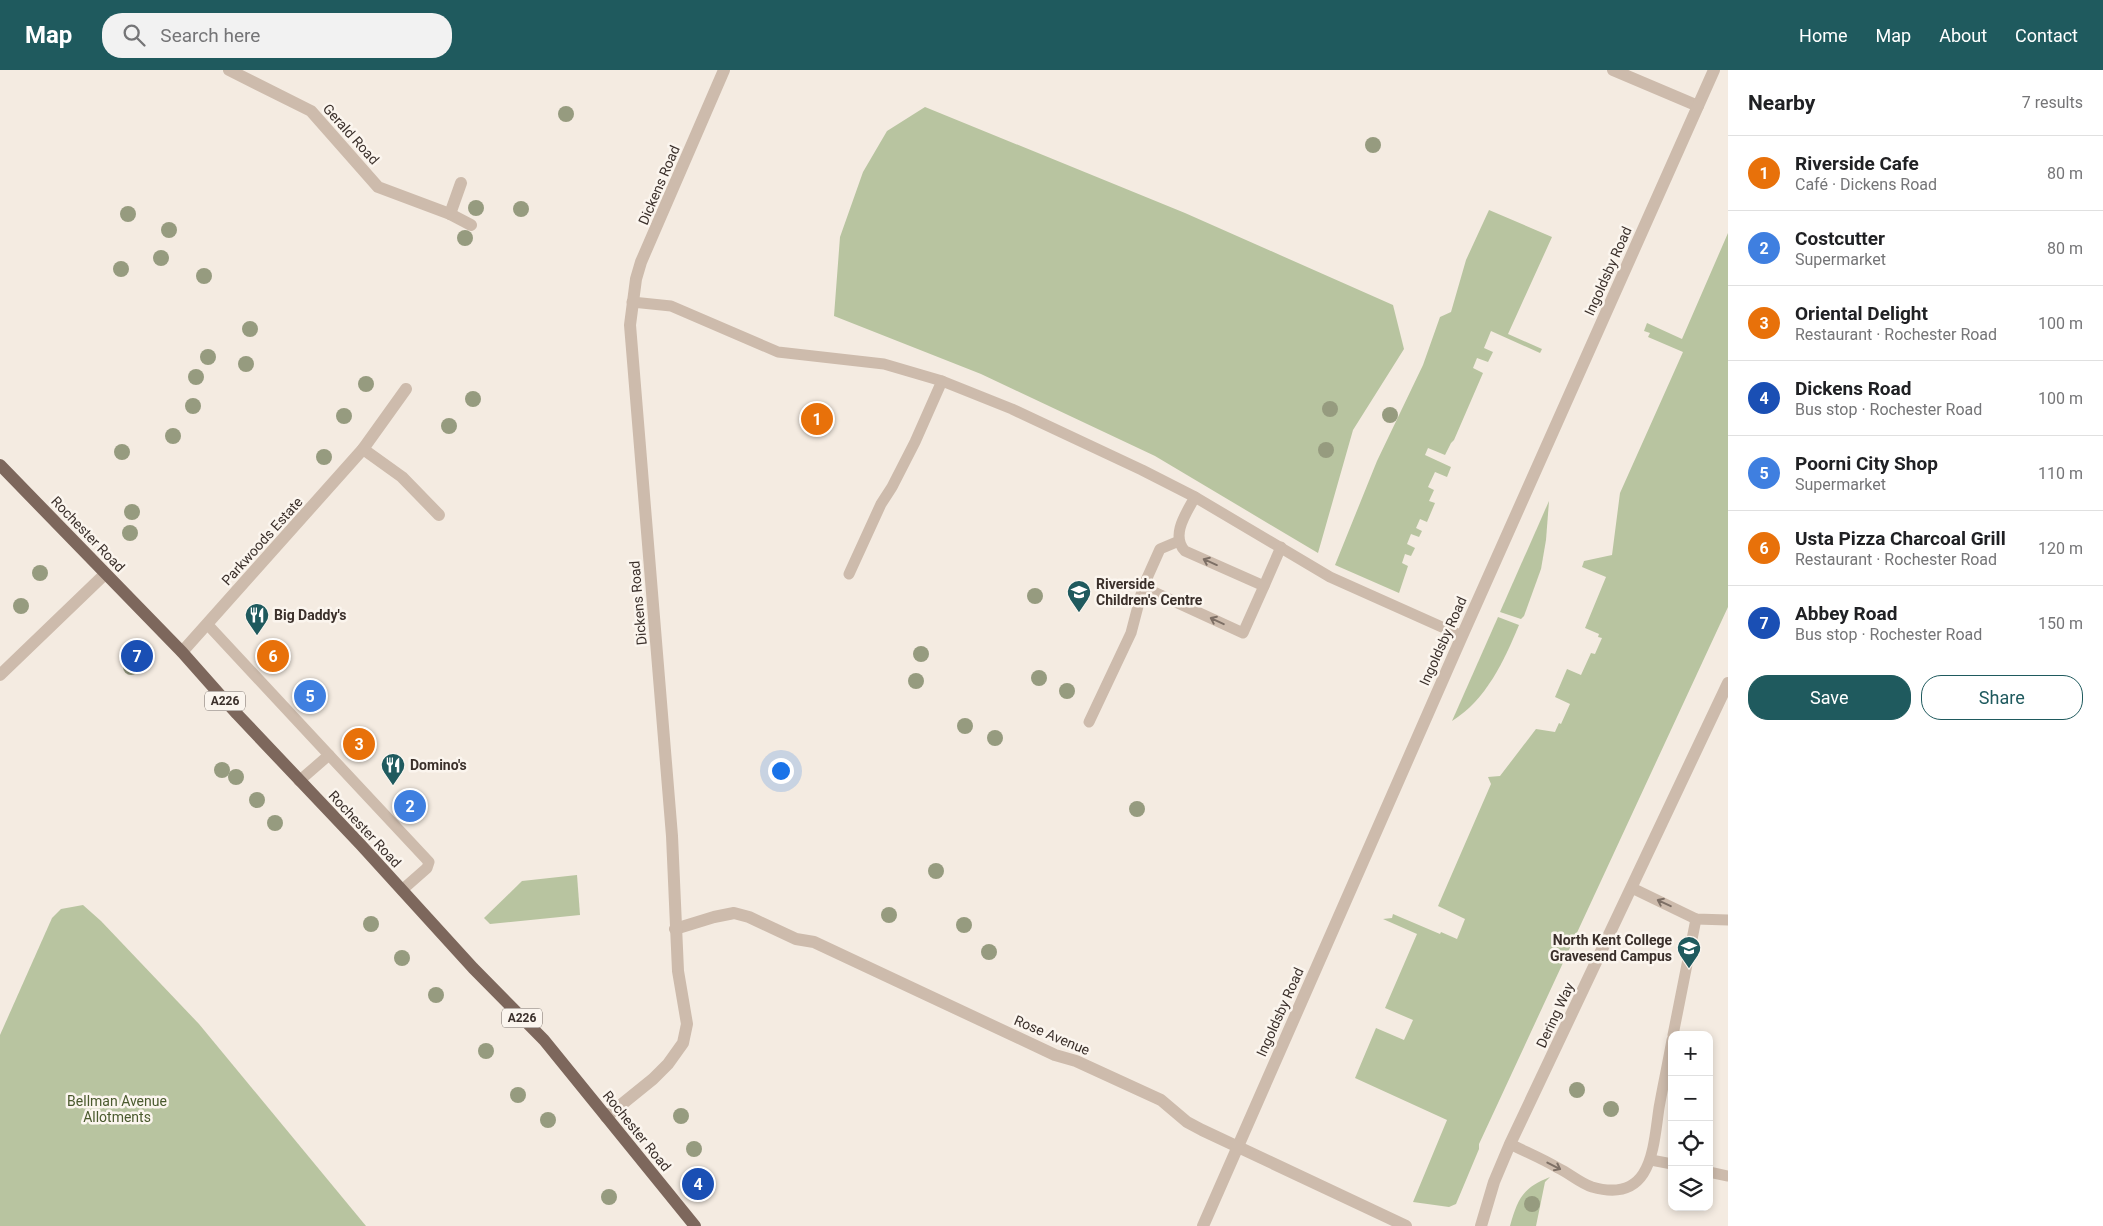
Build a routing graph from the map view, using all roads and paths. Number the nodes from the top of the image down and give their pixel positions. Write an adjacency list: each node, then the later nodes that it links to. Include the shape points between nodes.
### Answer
1 (229, 70): 7 (street, Gerald Road, via 311,111 378,188)
2 (724, 70): 9 (street, Dickens Road, via 641,262)
3 (1613, 70): 5 (street)
4 (1714, 70): 5 (street, Ingoldsby Road)
5 (1698, 106): 23 (street, Ingoldsby Road)
6 (461, 183): 7 (street)
7 (450, 214): 8 (street, Gerald Road)
8 (471, 225)
9 (632, 302): 10 (lane, via 671,306 778,352 884,364); 34 (street, Dickens Road, via 631,332 670,808)
10 (942, 381): 14 (lane, via 1097,448); 19 (lane)
11 (406, 389): 12 (street, Parkwoods Estate)
12 (363, 450): 15 (street, via 402,477); 22 (street, Parkwoods Estate)
13 (0, 465): 18 (main road, Rochester Road / A226)
14 (1195, 497): 16 (lane, via 1178,534); 17 (lane)
15 (438, 515)
16 (1179, 541): 20 (lane, one-way to 16, via 1184,551); 21 (lane, via 1160,549)
17 (1281, 547): 20 (lane); 23 (lane, via 1330,576)
18 (105, 574): 24 (main road, Rochester Road / A226); 25 (street)
19 (849, 574)
20 (1264, 586): 21 (lane, one-way to 21, via 1243,633)
21 (1143, 587): 27 (lane, via 1131,633)
22 (208, 625): 24 (street, Parkwoods Estate); 28 (lane)
23 (1462, 636): 39 (street, Ingoldsby Road)
24 (182, 652): 29 (main road, Rochester Road / A226)
25 (0, 675)
26 (1728, 683): 30 (street, Dering Way)
27 (1089, 722)
28 (329, 755): 29 (lane); 31 (lane, via 429,862 427,868)
29 (299, 781): 31 (main road, Rochester Road / A226)
30 (1632, 888): 32 (lane, one-way to 30); 38 (street, Dering Way)
31 (402, 890): 37 (main road, Rochester Road / A226, via 544,1040)
32 (1696, 919): 33 (lane); 35 (lane)
33 (1728, 920)
34 (675, 929): 37 (street, Dickens Road, via 686,1017 683,1043 661,1072); 39 (street, Rose Avenue, via 734,913 796,939 814,942 1058,1056 1161,1100 1187,1122)
35 (1674, 1031)
36 (1668, 1061): 40 (lane)
37 (606, 1117): 44 (main road, Rochester Road / A226)
38 (1510, 1144): 40 (lane, one-way to 40, via 1589,1186 1608,1191 1639,1180); 47 (street, Dering Way)
39 (1237, 1146): 45 (street, Ingoldsby Road); 46 (street, Rose Avenue)
40 (1651, 1160): 41 (lane)
41 (1668, 1163)
42 (1713, 1173): 43 (lane)
43 (1728, 1176)
44 (695, 1226)
45 (1203, 1226)
46 (1406, 1226)
47 (1481, 1226)

